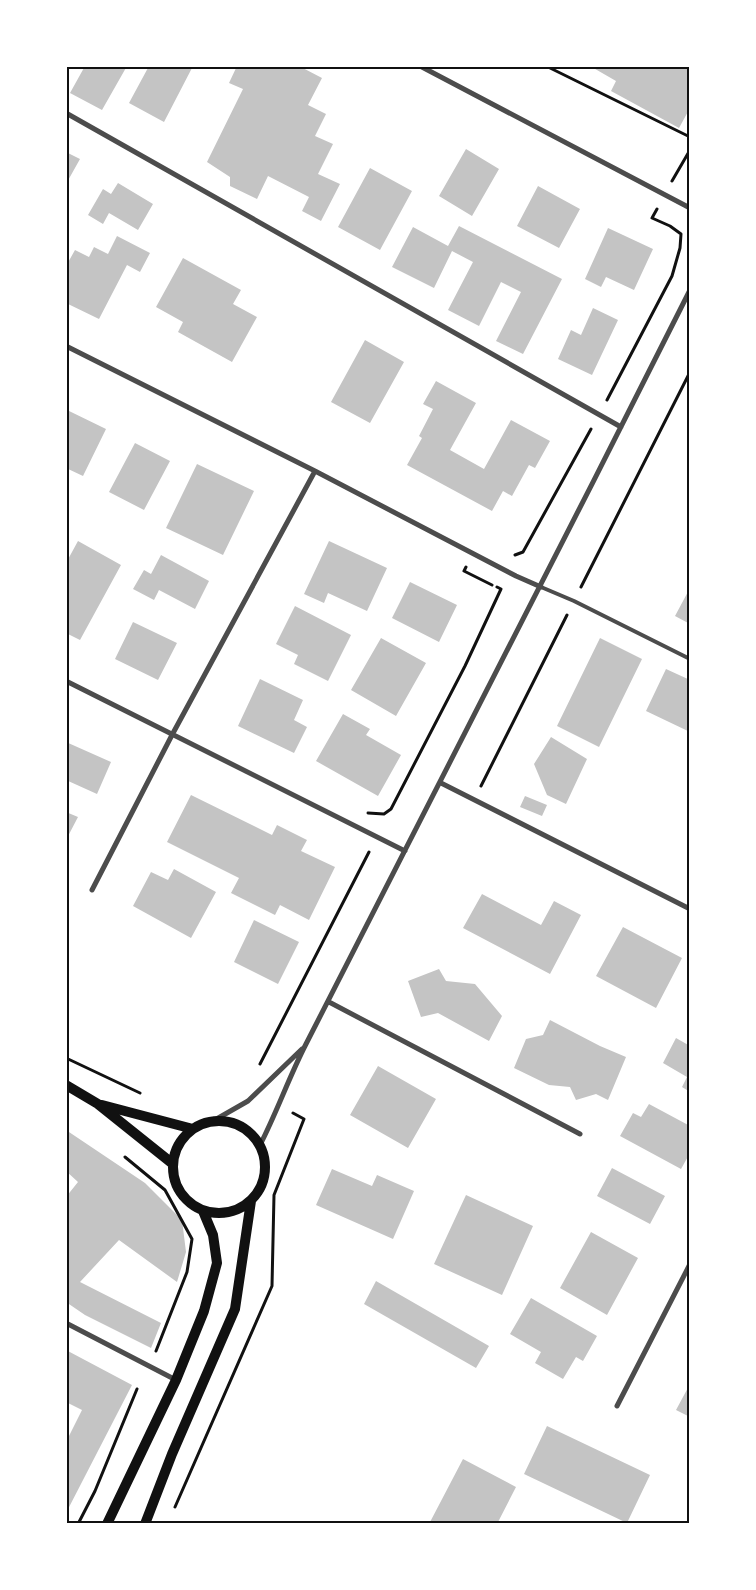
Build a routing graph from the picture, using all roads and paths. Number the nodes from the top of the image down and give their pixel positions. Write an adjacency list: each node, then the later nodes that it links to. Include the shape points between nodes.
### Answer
1 (420, 66): 6 (street)
2 (546, 66): 4 (path)
3 (66, 113): 10 (street)
4 (690, 137)
5 (690, 150): 6 (path)
6 (665, 195): 7 (street); 10 (path, via 652,218 681,234 672,276)
7 (690, 208)
8 (690, 290): 11 (street)
9 (66, 346): 12 (street)
10 (599, 415): 11 (street); 14 (path, via 523,552)
11 (621, 427): 15 (street)
12 (315, 471): 13 (street); 18 (street)
13 (474, 554): 15 (street); 20 (path, via 464,572 501,589 465,666 391,809 384,814 375,814 354,807)
14 (510, 554)
15 (541, 587): 16 (lane); 19 (street)
16 (690, 659)
17 (66, 680): 18 (street)
18 (172, 735): 20 (street); 23 (street)
19 (441, 784): 22 (street); 24 (street)
20 (346, 820): 22 (street)
21 (362, 846): 27 (path, via 370,850)
22 (405, 851): 25 (street)
23 (92, 890)
24 (690, 909)
25 (328, 1002): 26 (street); 32 (street)
26 (304, 1047): 30 (street, via 248,1102); 33 (street)
27 (257, 1069)
28 (66, 1085): 29 (main road)
29 (98, 1104): 31 (main road); 35 (main road)
30 (213, 1121): 31 (main road); 33 (main road, via 240,1126)
31 (192, 1129): 35 (main road, via 182,1139)
32 (580, 1134)
33 (260, 1145): 36 (main road, via 265,1175)
34 (125, 1157): 40 (path, via 165,1190 192,1239 187,1272)
35 (173, 1164): 37 (main road, via 174,1179 180,1193)
36 (251, 1202): 37 (main road, via 228,1213); 46 (main road, via 236,1308)
37 (203, 1211): 41 (main road, via 213,1235 217,1263 204,1311)
38 (690, 1264): 43 (street)
39 (66, 1323): 41 (street)
40 (156, 1352)
41 (176, 1380): 45 (main road)
42 (137, 1390): 44 (path)
43 (617, 1406)
44 (78, 1524)
45 (107, 1524)
46 (145, 1524)

